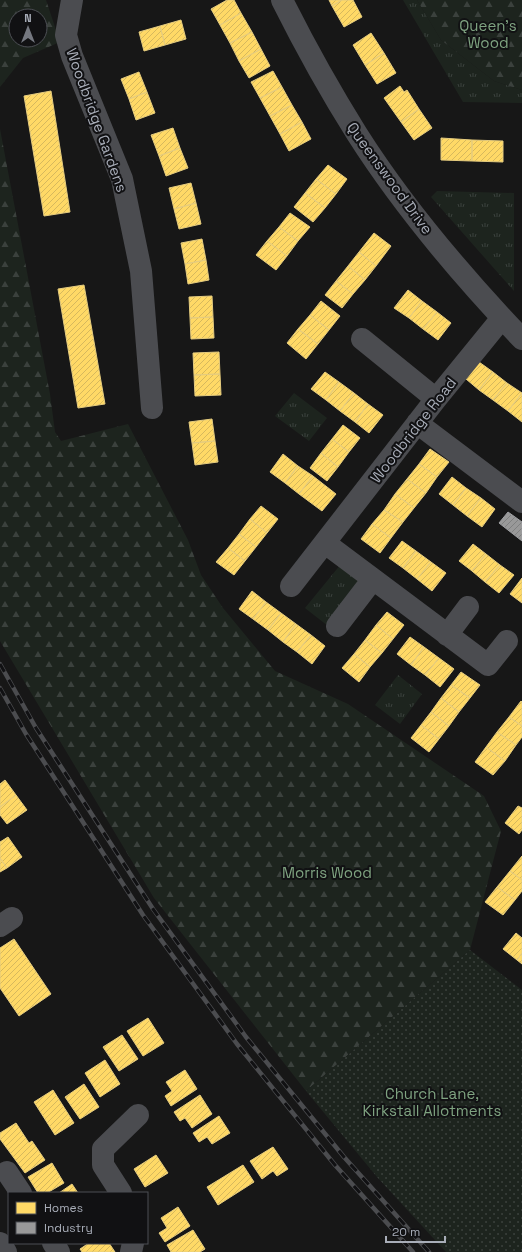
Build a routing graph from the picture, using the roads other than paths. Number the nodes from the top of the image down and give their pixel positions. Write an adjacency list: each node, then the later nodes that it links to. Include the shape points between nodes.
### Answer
1 (72, 0): 7 (street, Woodbridge Gardens, via 66,35 122,179 134,235 142,279)
2 (282, 0): 3 (street, Queenswood Drive, via 312,60 376,162 425,228)
3 (502, 318): 5 (street, Queenswood Drive); 6 (street, Woodbridge Road)
4 (362, 339): 6 (street)
5 (522, 339)
6 (436, 399): 8 (street, Woodbridge Road)
7 (152, 408)
8 (417, 423): 9 (street); 10 (street, Woodbridge Road)
9 (522, 502)
10 (324, 543): 11 (street); 12 (street, Woodbridge Road)
11 (373, 579): 14 (street); 15 (street)
12 (291, 586)
13 (468, 607): 15 (street)
14 (337, 626)
15 (447, 635): 16 (street, via 488,665)
16 (507, 641)
17 (138, 1115): 20 (street, via 103,1149 103,1165)
18 (7, 1172): 19 (street)
19 (20, 1192)
20 (120, 1192)
21 (0, 1243): 22 (street)
22 (6, 1252)

